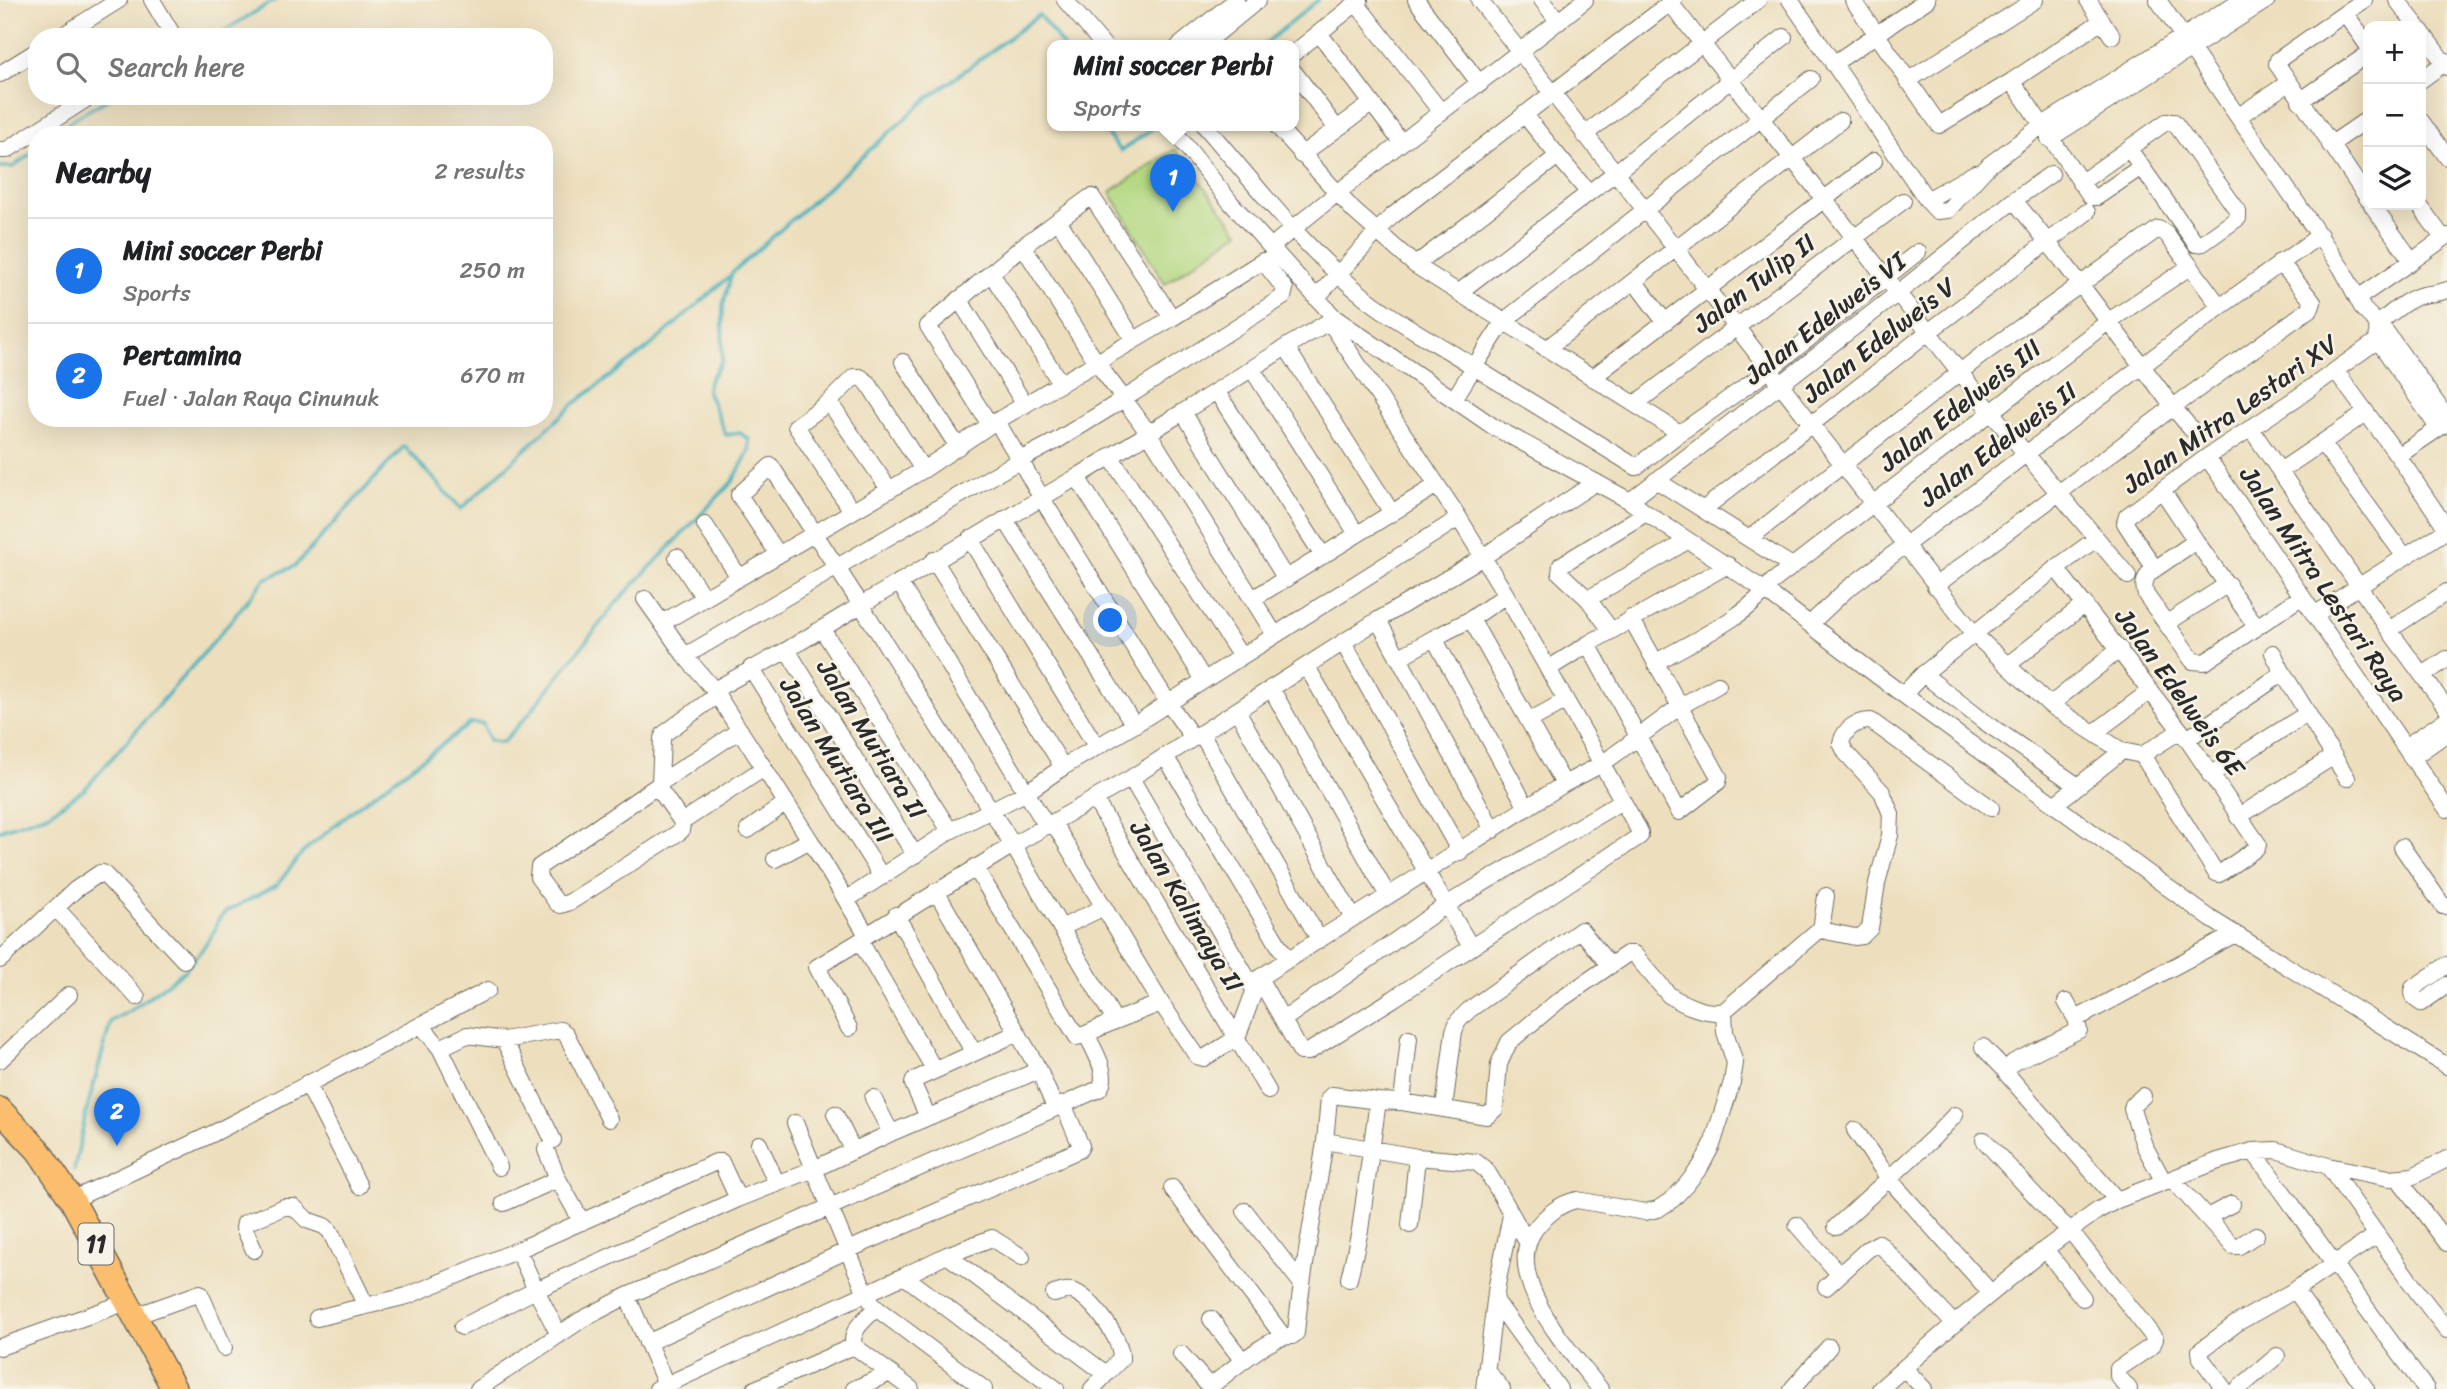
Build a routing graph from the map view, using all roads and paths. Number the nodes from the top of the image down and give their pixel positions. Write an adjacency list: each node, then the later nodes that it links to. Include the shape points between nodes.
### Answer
1 (119, 0): 23 (street)
2 (152, 0): 29 (street)
3 (1065, 0): 36 (street)
4 (1236, 0): 37 (street)
5 (1258, 0): 38 (street)
6 (1416, 0): 55 (street)
7 (1479, 0): 42 (street)
8 (1542, 0): 27 (street)
9 (1585, 0): 27 (street)
10 (1758, 0): 39 (street)
11 (1790, 0): 45 (street)
12 (1853, 0): 31 (street)
13 (1927, 0): 31 (street)
14 (2035, 0): 52 (street)
15 (2088, 0): 25 (street)
16 (2158, 0): 40 (street)
17 (2241, 0): 40 (street)
18 (2266, 0): 40 (street)
19 (2364, 0): 24 (street)
20 (2397, 0): 26 (street)
21 (1671, 1): 39 (street); 56 (street)
22 (1354, 2): 30 (street); 60 (street)
23 (94, 7): 28 (street)
24 (2345, 13): 35 (street); 54 (street, via 2278,60)
25 (2102, 21): 32 (street); 53 (street)
26 (2413, 21)
27 (1559, 22): 42 (street)
28 (70, 28)
29 (169, 28)
30 (1319, 33): 41 (street); 58 (street)
31 (1876, 34): 45 (street); 52 (street)
32 (2112, 36)
33 (1784, 37): 51 (street)
34 (2426, 38): 46 (street)
35 (2363, 39)
36 (1099, 40)
37 (1186, 40)
38 (1209, 40)
39 (1700, 43): 51 (street); 73 (street)
40 (2188, 43): 62 (street); 72 (street)
41 (1299, 49)
42 (1520, 51): 55 (street); 56 (street)
43 (28, 57): 47 (street)
44 (2363, 57): 57 (street)
45 (1833, 64): 95 (street)
46 (2446, 64): 48 (street)
47 (0, 74)
48 (2426, 77)
49 (1299, 79): 68 (street)
50 (1811, 79): 63 (street)
51 (1730, 80): 63 (street); 87 (street)
52 (1906, 81): 53 (street, via 1938,125)
53 (2012, 81): 72 (street)
54 (2288, 83): 57 (street); 62 (street)
55 (1480, 84): 60 (street)
56 (1553, 93): 61 (street); 73 (street)
57 (2300, 101): 76 (street)
58 (1371, 104): 68 (street); 75 (street)
59 (77, 105): 65 (street)
60 (1441, 112): 75 (street)
61 (1524, 114): 80 (street); 104 (street)
62 (2239, 116): 105 (street)
63 (1760, 118): 83 (street); 98 (street)
64 (1840, 121): 83 (street)
65 (44, 126)
66 (2363, 127): 76 (street)
67 (2426, 128): 82 (street)
68 (1337, 129): 79 (street)
69 (1173, 131): 89 (street)
70 (1209, 131): 81 (street)
71 (1281, 131): 79 (street)
72 (2045, 132): 85 (street); 90 (street)
73 (1584, 135): 87 (street)
74 (28, 136): 78 (street)
75 (1401, 142): 91 (street)
76 (2330, 145): 93 (street)
77 (2129, 149): 86 (street); 86 (street, via 2166,122 2174,122 2238,211 2238,218 2196,244); 90 (street)
78 (0, 150)
79 (1301, 155): 91 (street)
80 (1558, 156): 92 (street); 115 (street)
81 (1233, 158): 89 (street); 103 (street)
82 (2447, 158)
83 (1792, 160): 94 (street); 111 (street)
84 (1874, 161): 94 (street)
85 (1989, 165): 95 (street); 95 (street, via 1948,209 1937,211)
86 (2141, 167): 90 (street, via 2094,198)
87 (1616, 172): 92 (street); 98 (street)
88 (2052, 174): 96 (street, Jalan Edelweis VI)
89 (1211, 176): 110 (street)
90 (2080, 183)
91 (1336, 192): 103 (street); 104 (street)
92 (1588, 192): 124 (street)
93 (2363, 192)
94 (1824, 199): 107 (street); 122 (street)
95 (1927, 200)
96 (2014, 200): 108 (street); 121 (street, Jalan Edelweis VI)
97 (1903, 201): 107 (street, Jalan Tulip II)
98 (1643, 210): 111 (street); 131 (street)
99 (2376, 210): 113 (street)
100 (2423, 210): 106 (street)
101 (2087, 212): 108 (street, Jalan Edelweis V)
102 (1058, 220): 109 (street); 128 (street, via 1092,197); 136 (street)
103 (1294, 228): 110 (street); 118 (street)
104 (1376, 231): 115 (street); 118 (street)
105 (2320, 235): 114 (street, Jalan Edelweis II); 129 (street)
106 (2445, 237): 113 (street)
107 (1856, 238): 121 (street); 134 (street, Jalan Tulip II)
108 (2049, 243): 120 (street); 135 (street, Jalan Edelweis V)
109 (1023, 246): 117 (street); 140 (street)
110 (1271, 247): 125 (street)
111 (1676, 249): 119 (street); 122 (street)
112 (1918, 251): 121 (street)
113 (2412, 261): 129 (street)
114 (2280, 262): 127 (street, Jalan Edelweis II); 155 (street, via 2307,293 2311,308)
115 (1415, 265): 124 (street)
116 (2191, 266): 120 (street, via 2163,229 2158,229); 127 (street); 132 (street, Jalan Edelweis III)
117 (991, 272): 126 (street); 148 (street)
118 (1338, 274): 125 (street); 143 (street)
119 (1634, 282): 133 (street); 138 (street)
120 (2080, 283): 132 (street); 145 (street)
121 (1892, 285): 135 (street); 146 (street)
122 (1707, 290): 133 (street); 134 (street)
123 (2447, 290): 129 (street)
124 (1458, 293): 131 (street)
125 (1315, 298): 130 (street)
126 (959, 299): 154 (street); 160 (street, via 928,326)
127 (2220, 307): 141 (street, Jalan Edelweis II)
128 (1172, 318): 136 (street); 151 (street, via 1263,261 1286,292)
129 (2369, 318): 144 (street, Jalan Mitra Lestari XV); 159 (street)
130 (1332, 320): 137 (street); 150 (street); 179 (street)
131 (1504, 321): 138 (street); 143 (street)
132 (2109, 321): 141 (street); 157 (street, Jalan Edelweis III)
133 (1665, 322): 147 (street)
134 (1735, 327): 146 (street); 153 (street, Jalan Tulip II)
135 (1927, 332): 145 (street); 161 (street, Jalan Edelweis V)
136 (1133, 340): 140 (street)
137 (1286, 347): 142 (street); 188 (street)
138 (1546, 349): 147 (street)
139 (903, 362): 167 (street)
140 (1096, 362): 148 (street); 151 (street)
141 (2141, 366): 155 (street); 168 (street, Jalan Edelweis II)
142 (1252, 369): 149 (street); 195 (street)
143 (1472, 370): 150 (street); 164 (street, via 1636,467)
144 (2336, 371): 158 (street); 163 (street, Jalan Mitra Lestari XV)
145 (1959, 373): 157 (street); 173 (street)
146 (1774, 377): 161 (street); 164 (street); 178 (street, Jalan Edelweis VI)
147 (1592, 378): 153 (street)
148 (1061, 384): 154 (street)
149 (1217, 392): 156 (street); 203 (street)
150 (1456, 396): 177 (street, via 1494,427)
151 (1124, 398): 165 (street); 172 (street)
152 (829, 402): 174 (street, via 854,377 865,379); 180 (street); 187 (street, via 796,426)
153 (1635, 404): 164 (street)
154 (1025, 405): 160 (street)
155 (2174, 407): 162 (street); 182 (street)
156 (1183, 412): 165 (street); 215 (street)
157 (1991, 412): 168 (street); 185 (street, Jalan Edelweis III)
158 (2366, 413): 166 (street); 170 (street)
159 (2444, 423): 170 (street)
160 (994, 424): 167 (street); 172 (street)
161 (1811, 424): 173 (street); 186 (street, Jalan Edelweis V)
162 (2191, 429)
163 (2251, 429): 171 (street, Jalan Mitra Lestari XV); 175 (street)
164 (1680, 433)
165 (1149, 434): 169 (street); 225 (street)
166 (2323, 444): 175 (street); 206 (street)
167 (958, 447): 174 (street)
168 (2025, 455): 182 (street); 201 (street, Jalan Edelweis II)
169 (1110, 456): 176 (street); 249 (street)
170 (2398, 456): 193 (street)
171 (2207, 457): 181 (street, Jalan Mitra Lestari XV); 223 (street, Jalan Mitra Lestari Raya)
172 (1020, 460): 183 (street); 209 (street)
173 (1843, 465): 185 (street); 196 (street)
174 (923, 470): 180 (street)
175 (2280, 471): 220 (street)
176 (1077, 477): 183 (street); 261 (street)
177 (1596, 482): 184 (street); 205 (street)
178 (1654, 482): 184 (street, Jalan Edelweis VI); 186 (street)
179 (1437, 485): 188 (street); 190 (street)
180 (889, 489): 187 (street)
181 (2162, 490): 200 (street); 212 (street, Jalan Mitra Lestari XV, via 2125,519)
182 (2058, 495): 198 (street); 219 (street)
183 (1041, 498): 191 (street); 268 (street)
184 (1632, 499): 189 (street)
185 (1873, 503): 201 (street); 210 (street, Jalan Edelweis III)
186 (1704, 509): 196 (street)
187 (852, 511): 194 (street)
188 (1392, 513): 195 (street)
189 (1646, 513): 199 (street); 227 (street, via 1561,565 1560,573)
190 (1459, 518): 205 (street); 242 (street)
191 (1005, 519): 197 (street); 276 (street)
192 (705, 525): 214 (street)
193 (2447, 529): 206 (street)
194 (816, 533): 202 (street); 202 (street, via 771,466 739,495); 209 (street)
195 (1357, 534): 203 (street)
196 (1750, 538): 210 (street)
197 (970, 539): 207 (street); 283 (street)
198 (2096, 539): 211 (street); 213 (street)
199 (1687, 541): 208 (street); 227 (street)
200 (2196, 541): 212 (street); 217 (street)
201 (1905, 547): 219 (street); 233 (street, Jalan Edelweis II)
202 (778, 554): 214 (street)
203 (1322, 556): 215 (street)
204 (677, 557): 224 (street)
205 (1483, 557): 222 (street); 234 (street)
206 (2405, 557): 220 (street)
207 (934, 560): 216 (street); 290 (street)
208 (1728, 565): 218 (street); 231 (street)
209 (837, 567): 229 (street); 250 (street)
210 (1789, 568): 218 (street, Jalan Edelweis III)
211 (2056, 568): 228 (street, Jalan Edelweis 6E); 241 (street)
212 (2155, 569): 236 (street, via 2144,580 2144,589)
213 (2128, 576)
214 (739, 577): 224 (street)
215 (1286, 579): 225 (street)
216 (899, 582): 229 (street); 298 (street)
217 (2228, 584): 236 (street); 237 (street)
218 (1769, 586): 233 (street); 253 (street, Jalan Edelweis III, via 1740,614)
219 (1935, 586): 241 (street)
220 (2358, 586): 230 (street); 240 (street)
221 (2447, 592): 240 (street)
222 (1506, 594): 232 (street); 257 (street)
223 (2301, 597): 230 (street, Jalan Mitra Lestari Raya); 237 (street)
224 (704, 598): 235 (street)
225 (1252, 598): 242 (street)
226 (645, 599): 235 (street)
227 (1588, 599): 239 (street)
228 (2085, 604): 246 (street, Jalan Edelweis 6E); 254 (street)
229 (861, 605): 238 (street); 306 (street)
230 (2314, 615): 285 (street, Jalan Mitra Lestari Raya)
231 (1632, 618): 239 (street); 253 (street)
232 (1471, 619): 243 (street); 275 (street)
233 (1815, 619): 266 (street, via 1879,677)
234 (1378, 620): 244 (street); 251 (street)
235 (662, 623): 250 (street)
236 (2167, 623): 237 (street, via 2193,661 2200,663)
237 (2256, 626)
238 (821, 629): 247 (street); 312 (street)
239 (1610, 629): 245 (street)
240 (2389, 631): 260 (street)
241 (1974, 634): 254 (street); 259 (street)
242 (1275, 635): 249 (street)
243 (1434, 638): 251 (street); 303 (street)
244 (1343, 642): 255 (street); 316 (street)
245 (1588, 644): 257 (street); 282 (street)
246 (2120, 649): 264 (street, Jalan Edelweis 6E); 269 (street)
247 (787, 650): 256 (street); 317 (street, Jalan Mutiara II)
248 (2273, 653): 258 (street)
249 (1240, 655): 261 (street)
250 (685, 656): 265 (street)
251 (1398, 658): 311 (street)
252 (2447, 659): 260 (street)
253 (1655, 663): 270 (street)
254 (2009, 664): 269 (street)
255 (1307, 667): 263 (street); 320 (street)
256 (751, 668): 265 (street); 321 (street, Jalan Mutiara III)
257 (1548, 669): 267 (street)
258 (2283, 673): 273 (street); 281 (street)
259 (1923, 674): 266 (street); 297 (street)
260 (2423, 675): 271 (street)
261 (1204, 680): 268 (street)
262 (1718, 685): 270 (street)
263 (1271, 688): 272 (street); 323 (street)
264 (2150, 691): 278 (street); 281 (street, Jalan Edelweis 6E)
265 (715, 693): 277 (street); 296 (street, via 664,734)
266 (1905, 694): 302 (street)
267 (1565, 701): 275 (street); 289 (street)
268 (1169, 704): 276 (street); 280 (street)
269 (2050, 705): 278 (street)
270 (1679, 707): 282 (street); 282 (street, via 1719,777 1679,812)
271 (2447, 709)
272 (1237, 710): 280 (street); 331 (street)
273 (2308, 713): 288 (street); 292 (street)
274 (2447, 719): 285 (street)
275 (1529, 721): 295 (street)
276 (1134, 725): 283 (street)
277 (740, 730): 291 (street); 296 (street)
278 (2094, 733): 284 (street)
279 (2447, 733): 285 (street)
280 (1197, 735): 287 (street); 336 (street)
281 (2184, 735): 286 (street); 292 (street, Jalan Edelweis 6E)
282 (1637, 736): 289 (street)
283 (1096, 746): 290 (street)
284 (2122, 751): 286 (street); 297 (street)
285 (2409, 752): 305 (street, Jalan Mitra Lestari Raya)
286 (2141, 755): 307 (street, Jalan Edelweis 6E, via 2216,873 2257,848)
287 (1165, 756): 293 (street); 338 (street)
288 (2334, 756): 294 (street); 307 (street)
289 (1602, 764): 295 (street); 300 (street)
290 (1063, 767): 298 (street)
291 (764, 768): 301 (street); 308 (street)
292 (2210, 775): 307 (street, Jalan Edelweis 6E)
293 (1131, 778): 299 (street); 343 (street)
294 (2347, 778)
295 (1564, 784): 303 (street)
296 (659, 785): 308 (street); 308 (street, via 539,867 538,877 557,903 565,904 680,832)
297 (2078, 786): 302 (street)
298 (1027, 792): 306 (street); 309 (street)
299 (1095, 800): 309 (street); 358 (street, Jalan Kalimaya II)
300 (1622, 801): 326 (street); 337 (street, via 1640,836)
301 (786, 803): 310 (street); 313 (street)
302 (2054, 804): 334 (street)
303 (1527, 808): 311 (street)
304 (1991, 808): 333 (street, via 1871,720 1849,728 1841,743 1882,792 1891,814 1890,835 1870,928 1855,937)
305 (2447, 809)
306 (991, 811): 312 (street); 314 (street)
307 (2238, 817)
308 (682, 822)
309 (1050, 823): 314 (street); 328 (street)
310 (748, 830)
311 (1493, 830): 316 (street)
312 (950, 831): 317 (street)
313 (810, 840): 318 (street); 325 (street)
314 (1013, 845): 319 (street); 332 (street)
315 (2402, 847): 327 (street)
316 (1460, 852): 320 (street)
317 (915, 855): 321 (street)
318 (775, 859)
319 (975, 867): 322 (street); 357 (street)
320 (1426, 873): 323 (street); 326 (street)
321 (882, 877): 325 (street)
322 (936, 891): 330 (street); 356 (street)
323 (1388, 896): 331 (street)
324 (1826, 896): 333 (street)
325 (846, 900): 335 (street)
326 (1446, 905): 337 (street); 352 (street)
327 (2447, 906)
328 (1104, 907): 332 (street); 349 (street)
329 (56, 908): 339 (street); 340 (street, via 97,873 103,873); 347 (street)
330 (896, 915): 335 (street); 363 (street)
331 (1353, 918): 336 (street)
332 (1061, 928): 353 (street)
333 (1821, 930): 350 (street)
334 (2235, 934): 351 (street); 365 (street)
335 (864, 938): 355 (street, via 817,967); 366 (street)
336 (1319, 939): 338 (street)
337 (1471, 947): 352 (street, via 1308,1052 1301,1052)
338 (1287, 959): 343 (street)
339 (0, 960)
340 (184, 960)
341 (2447, 965): 344 (street, via 2413,988 2413,997 2421,1003)
342 (1610, 966): 350 (street, via 1634,954 1676,999 1709,1012); 376 (street, via 1509,1042 1499,1064 1492,1114); 376 (street, via 1581,930 1469,1010 1454,1031)
343 (1256, 983): 352 (street); 358 (street)
344 (2447, 985)
345 (488, 990): 354 (street)
346 (69, 995): 364 (street)
347 (137, 997)
348 (2066, 1002): 351 (street)
349 (1161, 1003): 353 (street); 358 (street, via 1197,1056 1204,1058)
350 (1724, 1011): 420 (street, via 1724,1028 1735,1063 1732,1082 1712,1145 1686,1185 1658,1209 1645,1212 1566,1202 1535,1228)
351 (2076, 1019): 368 (street, via 2079,1030)
352 (1283, 1020)
353 (1115, 1021): 357 (street)
354 (422, 1026): 362 (street); 369 (street)
355 (849, 1028)
356 (1017, 1033): 363 (street); 367 (street)
357 (1081, 1035): 375 (street, via 1102,1071 1103,1086)
358 (1237, 1038): 370 (street, Jalan Kalimaya II)
359 (1409, 1038): 374 (street)
360 (504, 1040): 362 (street, via 467,1035); 381 (street, via 562,1031); 397 (street, via 550,1145)
361 (1983, 1047): 368 (street)
362 (440, 1048): 394 (street)
363 (974, 1053): 366 (street)
364 (0, 1060)
365 (2447, 1066)
366 (934, 1069): 380 (street, via 913,1082)
367 (1039, 1070): 375 (street); 380 (street)
368 (2005, 1070): 405 (street)
369 (307, 1083): 401 (street); 404 (street)
370 (1268, 1091)
371 (2143, 1096): 399 (street, via 2133,1109 2144,1145)
372 (873, 1098): 384 (street)
373 (1378, 1101): 374 (street); 386 (street, via 1332,1095); 388 (street)
374 (1402, 1102): 376 (street)
375 (1059, 1106): 408 (street); 424 (street, via 1079,1150)
376 (1444, 1108)
377 (0, 1110): 404 (highway, 11, via 38,1150)
378 (835, 1114): 389 (street)
379 (1955, 1115): 398 (street)
380 (928, 1117): 384 (street)
381 (609, 1119)
382 (795, 1123): 395 (street)
383 (1855, 1130): 398 (street)
384 (891, 1133): 389 (street)
385 (1984, 1140): 416 (street)
386 (1325, 1141): 388 (street); 431 (street)
387 (759, 1144): 400 (street)
388 (1372, 1149): 391 (street); 430 (street)
389 (853, 1150): 395 (street)
390 (2253, 1150): 393 (street, via 2276,1150); 399 (street); 427 (street)
391 (1416, 1157): 410 (street, via 1476,1162 1486,1170); 413 (street)
392 (2447, 1159): 396 (street, via 2426,1171)
393 (2328, 1166): 396 (street); 418 (street)
394 (499, 1167)
395 (814, 1169): 400 (street); 408 (street)
396 (2398, 1178): 419 (street)
397 (558, 1179): 406 (street); 412 (street)
398 (1889, 1179): 415 (street); 435 (street)
399 (2168, 1180): 405 (street); 411 (street)
400 (777, 1184): 403 (street)
401 (359, 1186)
402 (1172, 1188): 450 (street)
403 (738, 1199): 412 (street, via 716,1162); 433 (street)
404 (72, 1200): 443 (highway, 11)
405 (2117, 1200): 416 (street)
406 (504, 1203)
407 (2232, 1204): 411 (street)
408 (831, 1208): 424 (street); 438 (street)
409 (1245, 1211): 431 (street)
410 (1511, 1215): 420 (street); 440 (street)
411 (2207, 1217): 417 (street, via 2234,1246)
412 (582, 1222): 423 (street)
413 (1409, 1225)
414 (1797, 1225): 428 (street)
415 (1836, 1227)
416 (2070, 1230): 421 (street); 479 (street, via 2155,1339 2152,1346 2118,1369)
417 (2256, 1235)
418 (2377, 1235): 427 (street); 448 (street)
419 (2447, 1243)
420 (1528, 1244): 475 (street, via 1528,1282 1542,1312)
421 (2045, 1249): 435 (street); 439 (street)
422 (254, 1250): 441 (street, via 245,1223 294,1207 307,1220 330,1231)
423 (518, 1250): 433 (street); 441 (street, via 418,1292)
424 (848, 1250): 436 (street); 451 (street)
425 (947, 1255): 426 (street, via 992,1238); 429 (street); 462 (street)
426 (1022, 1257)
427 (2335, 1264): 434 (street); 483 (street)
428 (1839, 1273): 432 (street); 446 (street, via 1879,1243)
429 (904, 1276): 436 (street); 470 (street)
430 (1349, 1279)
431 (1302, 1284): 450 (street, via 1296,1333)
432 (1826, 1287)
433 (536, 1290): 447 (street); 449 (street)
434 (2295, 1290): 480 (street, via 2237,1323 2200,1351); 482 (street)
435 (1991, 1293): 446 (street)
436 (866, 1294): 442 (street); 464 (street)
437 (1054, 1294): 462 (street, via 1076,1292 1114,1335 1121,1359)
438 (627, 1296): 449 (street); 451 (street)
439 (2083, 1298)
440 (1495, 1300): 460 (street); 474 (street)
441 (366, 1306): 444 (street)
442 (877, 1308): 452 (street, via 854,1333); 463 (street)
443 (131, 1309): 453 (street); 455 (street, via 200,1293); 465 (highway, 11)
444 (317, 1318)
445 (1211, 1320): 458 (street)
446 (1954, 1324): 459 (street)
447 (461, 1326)
448 (2447, 1330)
449 (559, 1335): 466 (street)
450 (1283, 1336): 458 (street)
451 (647, 1343): 464 (street)
452 (854, 1346): 461 (street); 467 (street)
453 (0, 1347)
454 (1829, 1347): 476 (street)
455 (224, 1348)
456 (1181, 1354): 458 (street, via 1210,1385)
457 (2277, 1356): 481 (street)
458 (1243, 1361)
459 (1904, 1368): 477 (street); 478 (street)
460 (1486, 1370): 472 (street); 473 (street)
461 (888, 1374): 468 (street); 469 (street)
462 (1106, 1374): 471 (street)
463 (977, 1387)
464 (664, 1388)
465 (174, 1389)
466 (478, 1389)
467 (755, 1389)
468 (854, 1389)
469 (911, 1389)
470 (1056, 1389)
471 (1092, 1389)
472 (1484, 1389)
473 (1502, 1389)
474 (1559, 1389)
475 (1600, 1389)
476 (1792, 1389)
477 (1880, 1389)
478 (1924, 1389)
479 (2129, 1389)
480 (2224, 1389)
481 (2238, 1389)
482 (2366, 1389)
483 (2426, 1389)

